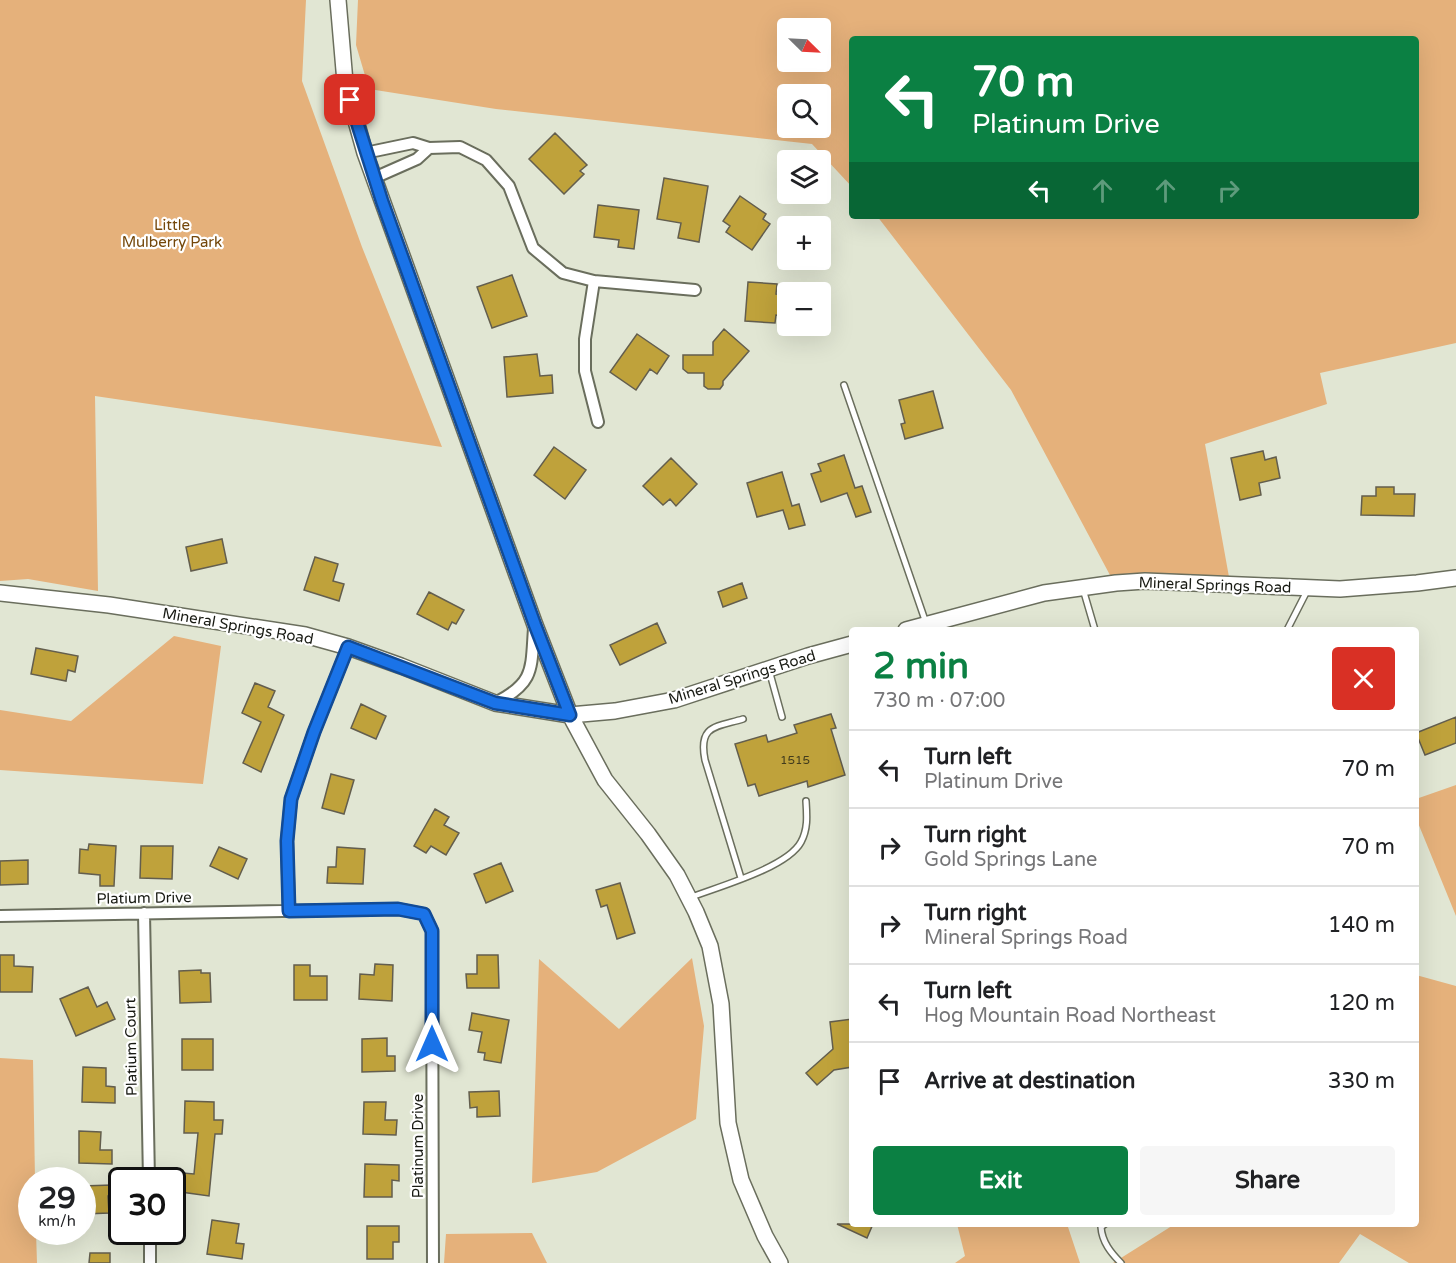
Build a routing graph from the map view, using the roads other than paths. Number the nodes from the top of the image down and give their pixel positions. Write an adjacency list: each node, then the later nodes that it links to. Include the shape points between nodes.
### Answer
1 (338, 0): 3 (street, via 345,82)
2 (429, 148): 3 (street, via 413,143); 4 (street, via 417,159); 5 (street, via 460,147 486,160 509,186 533,248 563,273)
3 (365, 153): 4 (street)
4 (374, 178): 13 (street)
5 (594, 281): 6 (street); 8 (street, via 585,339 585,371)
6 (695, 290)
7 (844, 385): 14 (lane)
8 (598, 422)
9 (1456, 578): 11 (street, Mineral Springs Road, via 1417,584)
10 (1083, 588): 11 (street, Mineral Springs Road, via 1146,581); 14 (street, Mineral Springs Road, via 1044,593); 16 (lane)
11 (1308, 588): 17 (lane)
12 (0, 593): 19 (street, Mineral Springs Road, via 216,621 305,635)
13 (535, 625): 21 (street, via 527,678 517,691); 22 (street)
14 (927, 625): 15 (street, Mineral Springs Road)
15 (919, 627)
16 (1094, 627)
17 (1288, 627)
18 (849, 645): 20 (street, Mineral Springs Road)
19 (348, 647): 21 (street, Mineral Springs Road); 28 (street, via 291,799 287,841)
20 (769, 669): 22 (street, Mineral Springs Road, via 674,700); 23 (lane)
21 (495, 703): 22 (street, Mineral Springs Road)
22 (570, 715): 27 (street, via 605,780 654,842)
23 (782, 717)
24 (743, 719): 26 (lane, via 712,728 702,743)
25 (806, 801): 26 (lane, via 807,825 801,843 786,859)
26 (741, 878): 27 (lane)
27 (688, 898): 36 (street, via 710,946 721,1004 728,1123 741,1180)
28 (289, 911): 29 (street, Platium Drive); 35 (street, Platinum Drive, via 411,910 424,914 432,931)
29 (144, 913): 30 (street, Platium Drive); 31 (street, Platium Court)
30 (0, 916)
31 (149, 1167)
32 (1101, 1227): 37 (lane, via 1111,1253)
33 (150, 1245): 34 (street)
34 (150, 1263)
35 (433, 1263)
36 (780, 1263)
37 (1121, 1263)

